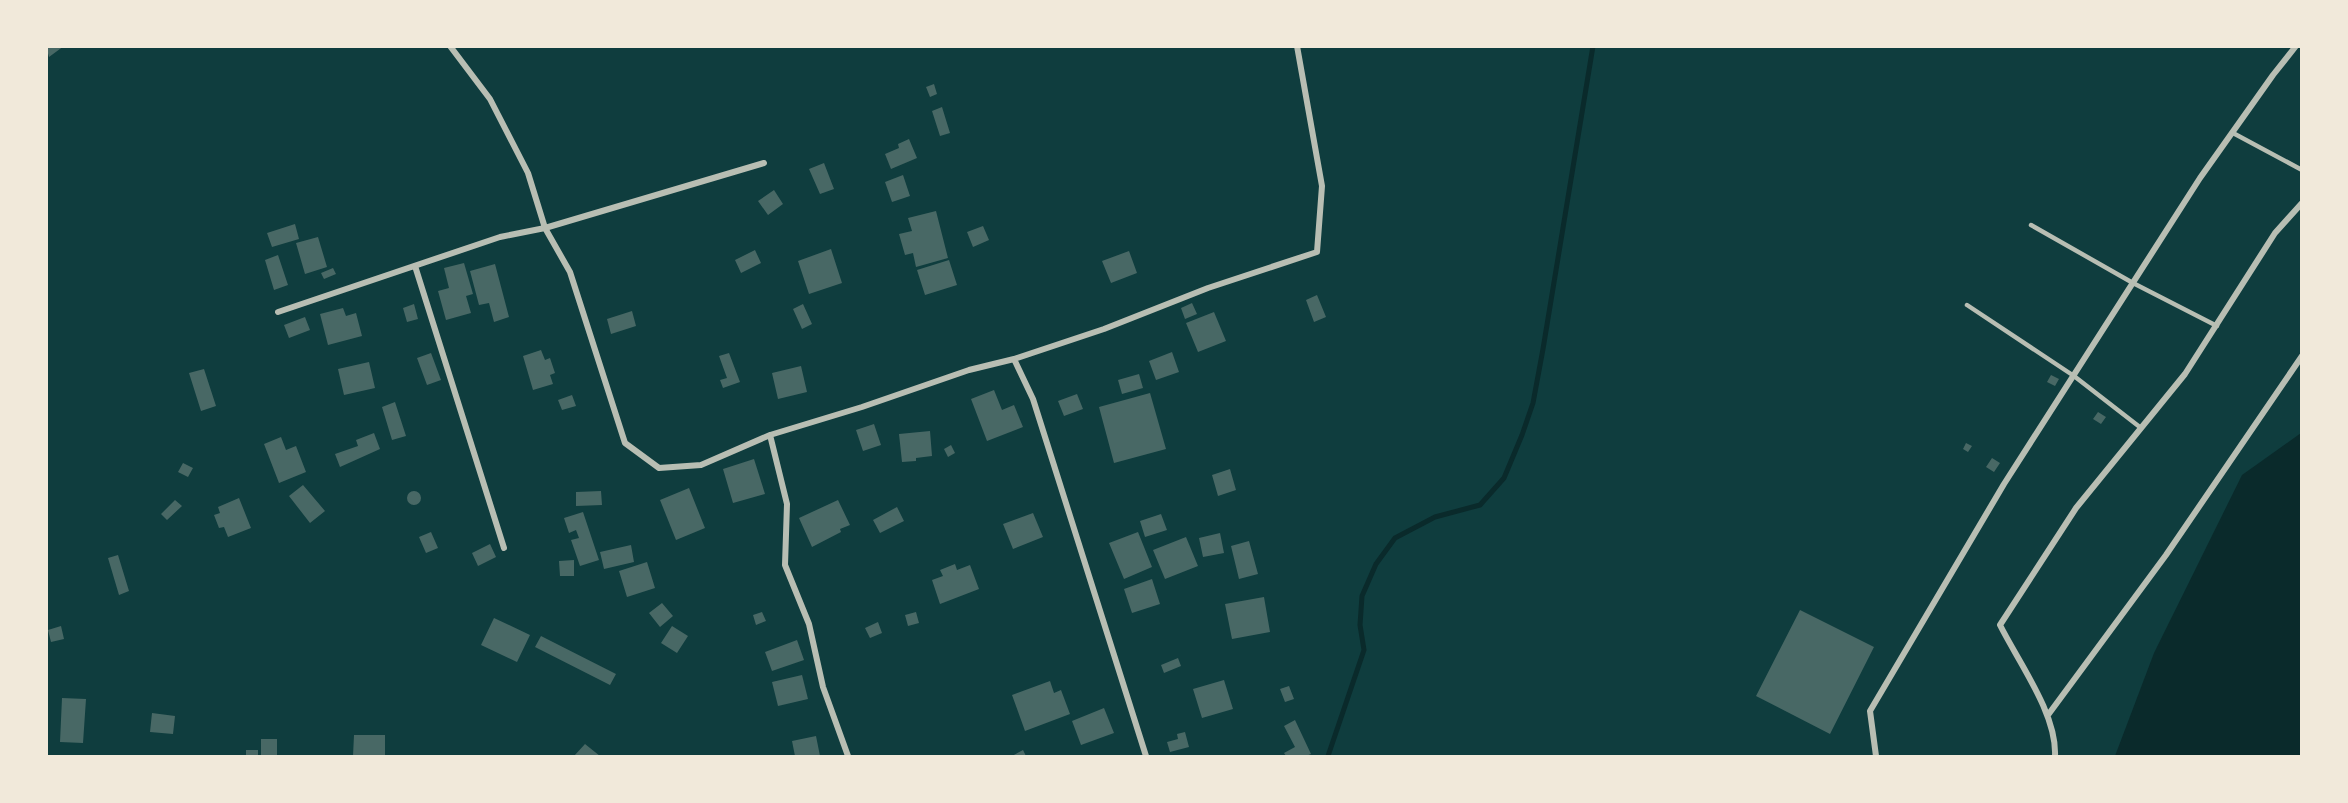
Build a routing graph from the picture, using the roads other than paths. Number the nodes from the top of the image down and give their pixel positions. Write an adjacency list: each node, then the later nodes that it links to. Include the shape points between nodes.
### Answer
1 (450, 46): 9 (street, via 490,99 528,173)
2 (1298, 46): 16 (street, via 1322,186 1317,252)
3 (2296, 46): 4 (street)
4 (2233, 133): 6 (lane); 11 (street)
5 (764, 164): 9 (street)
6 (2301, 170)
7 (2301, 203): 14 (street, via 2275,233)
8 (2031, 225): 11 (lane)
9 (545, 228): 10 (street, via 500,237); 19 (street, via 570,272 625,443 659,468 701,465)
10 (415, 266): 13 (street); 20 (street)
11 (2133, 283): 14 (lane); 17 (street)
12 (1967, 305): 17 (lane)
13 (278, 312)
14 (2217, 326): 18 (street, via 2185,374)
15 (2301, 356): 21 (street, via 2166,555)
16 (1014, 359): 19 (street); 23 (street, via 1033,399)
17 (2074, 376): 18 (lane); 24 (street, via 2004,484 1870,711)
18 (2141, 428): 21 (street, via 2076,508 2000,625)
19 (770, 435): 22 (street, via 787,504 784,565 809,624 823,687)
20 (504, 548)
21 (2048, 715): 25 (street)
22 (848, 756)
23 (1146, 756)
24 (1876, 756)
25 (2055, 756)

